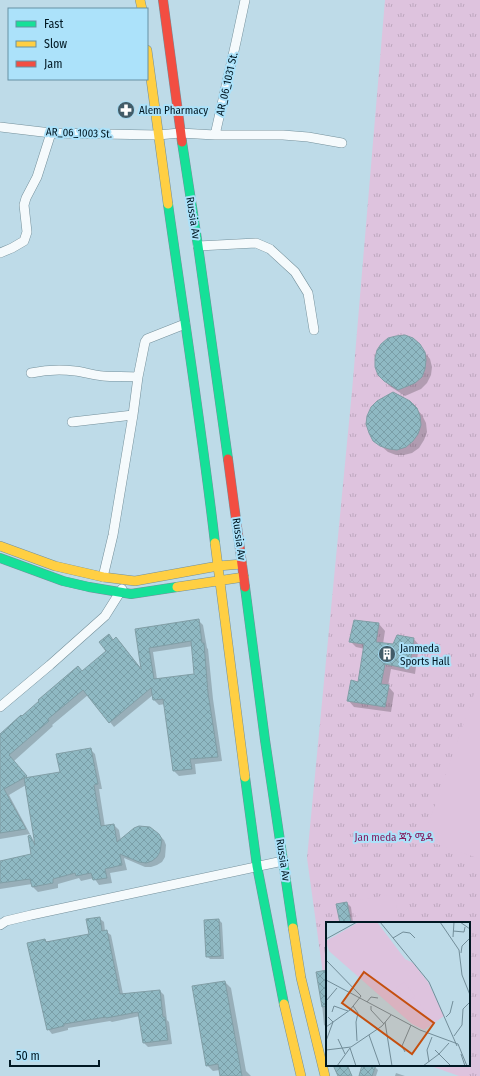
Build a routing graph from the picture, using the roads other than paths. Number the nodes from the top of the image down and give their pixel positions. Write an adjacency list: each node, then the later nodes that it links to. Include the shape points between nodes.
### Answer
1 (163, 0): 6 (main road, Russia Av)
2 (245, 0): 8 (street, AR_06_1031 St.)
3 (148, 58): 7 (main road, Russia Av)
4 (0, 127): 5 (street, AR_06_1003 St.)
5 (51, 133): 7 (street, AR_06_1003 St.); 11 (street, via 37,178 24,205 27,232 24,241)
6 (180, 133): 7 (street, AR_06_1003 St.); 8 (street); 10 (main road, Russia Av)
7 (158, 135): 12 (main road, Russia Av)
8 (215, 135): 9 (street, via 283,135)
9 (342, 143)
10 (198, 246): 13 (street, via 256,243 270,249 294,272 308,293); 20 (main road, Russia Av)
11 (0, 253)
12 (185, 324): 15 (street, via 147,339); 21 (main road, Russia Av, via 205,453)
13 (314, 330)
14 (31, 373): 15 (street, via 66,370 104,376)
15 (138, 377): 16 (street)
16 (133, 415): 17 (street); 22 (street, via 113,535)
17 (72, 422)
18 (0, 546): 22 (main road, via 55,566)
19 (0, 558): 26 (main road, via 63,580)
20 (242, 564): 21 (main road); 23 (main road, Russia Av)
21 (218, 566): 24 (main road, via 135,581); 25 (main road, Russia Av)
22 (103, 577): 24 (main road)
23 (244, 578): 25 (main road); 28 (main road, Russia Av)
24 (125, 580): 26 (street)
25 (220, 580): 26 (main road, via 131,594); 29 (main road, Russia Av)
26 (120, 593): 27 (street, via 105,616)
27 (0, 707)
28 (282, 860): 29 (street); 32 (main road, Russia Av, via 302,978)
29 (257, 866): 30 (street, via 31,915); 31 (main road, Russia Av)
30 (0, 925)
31 (301, 1076)
32 (325, 1076)

